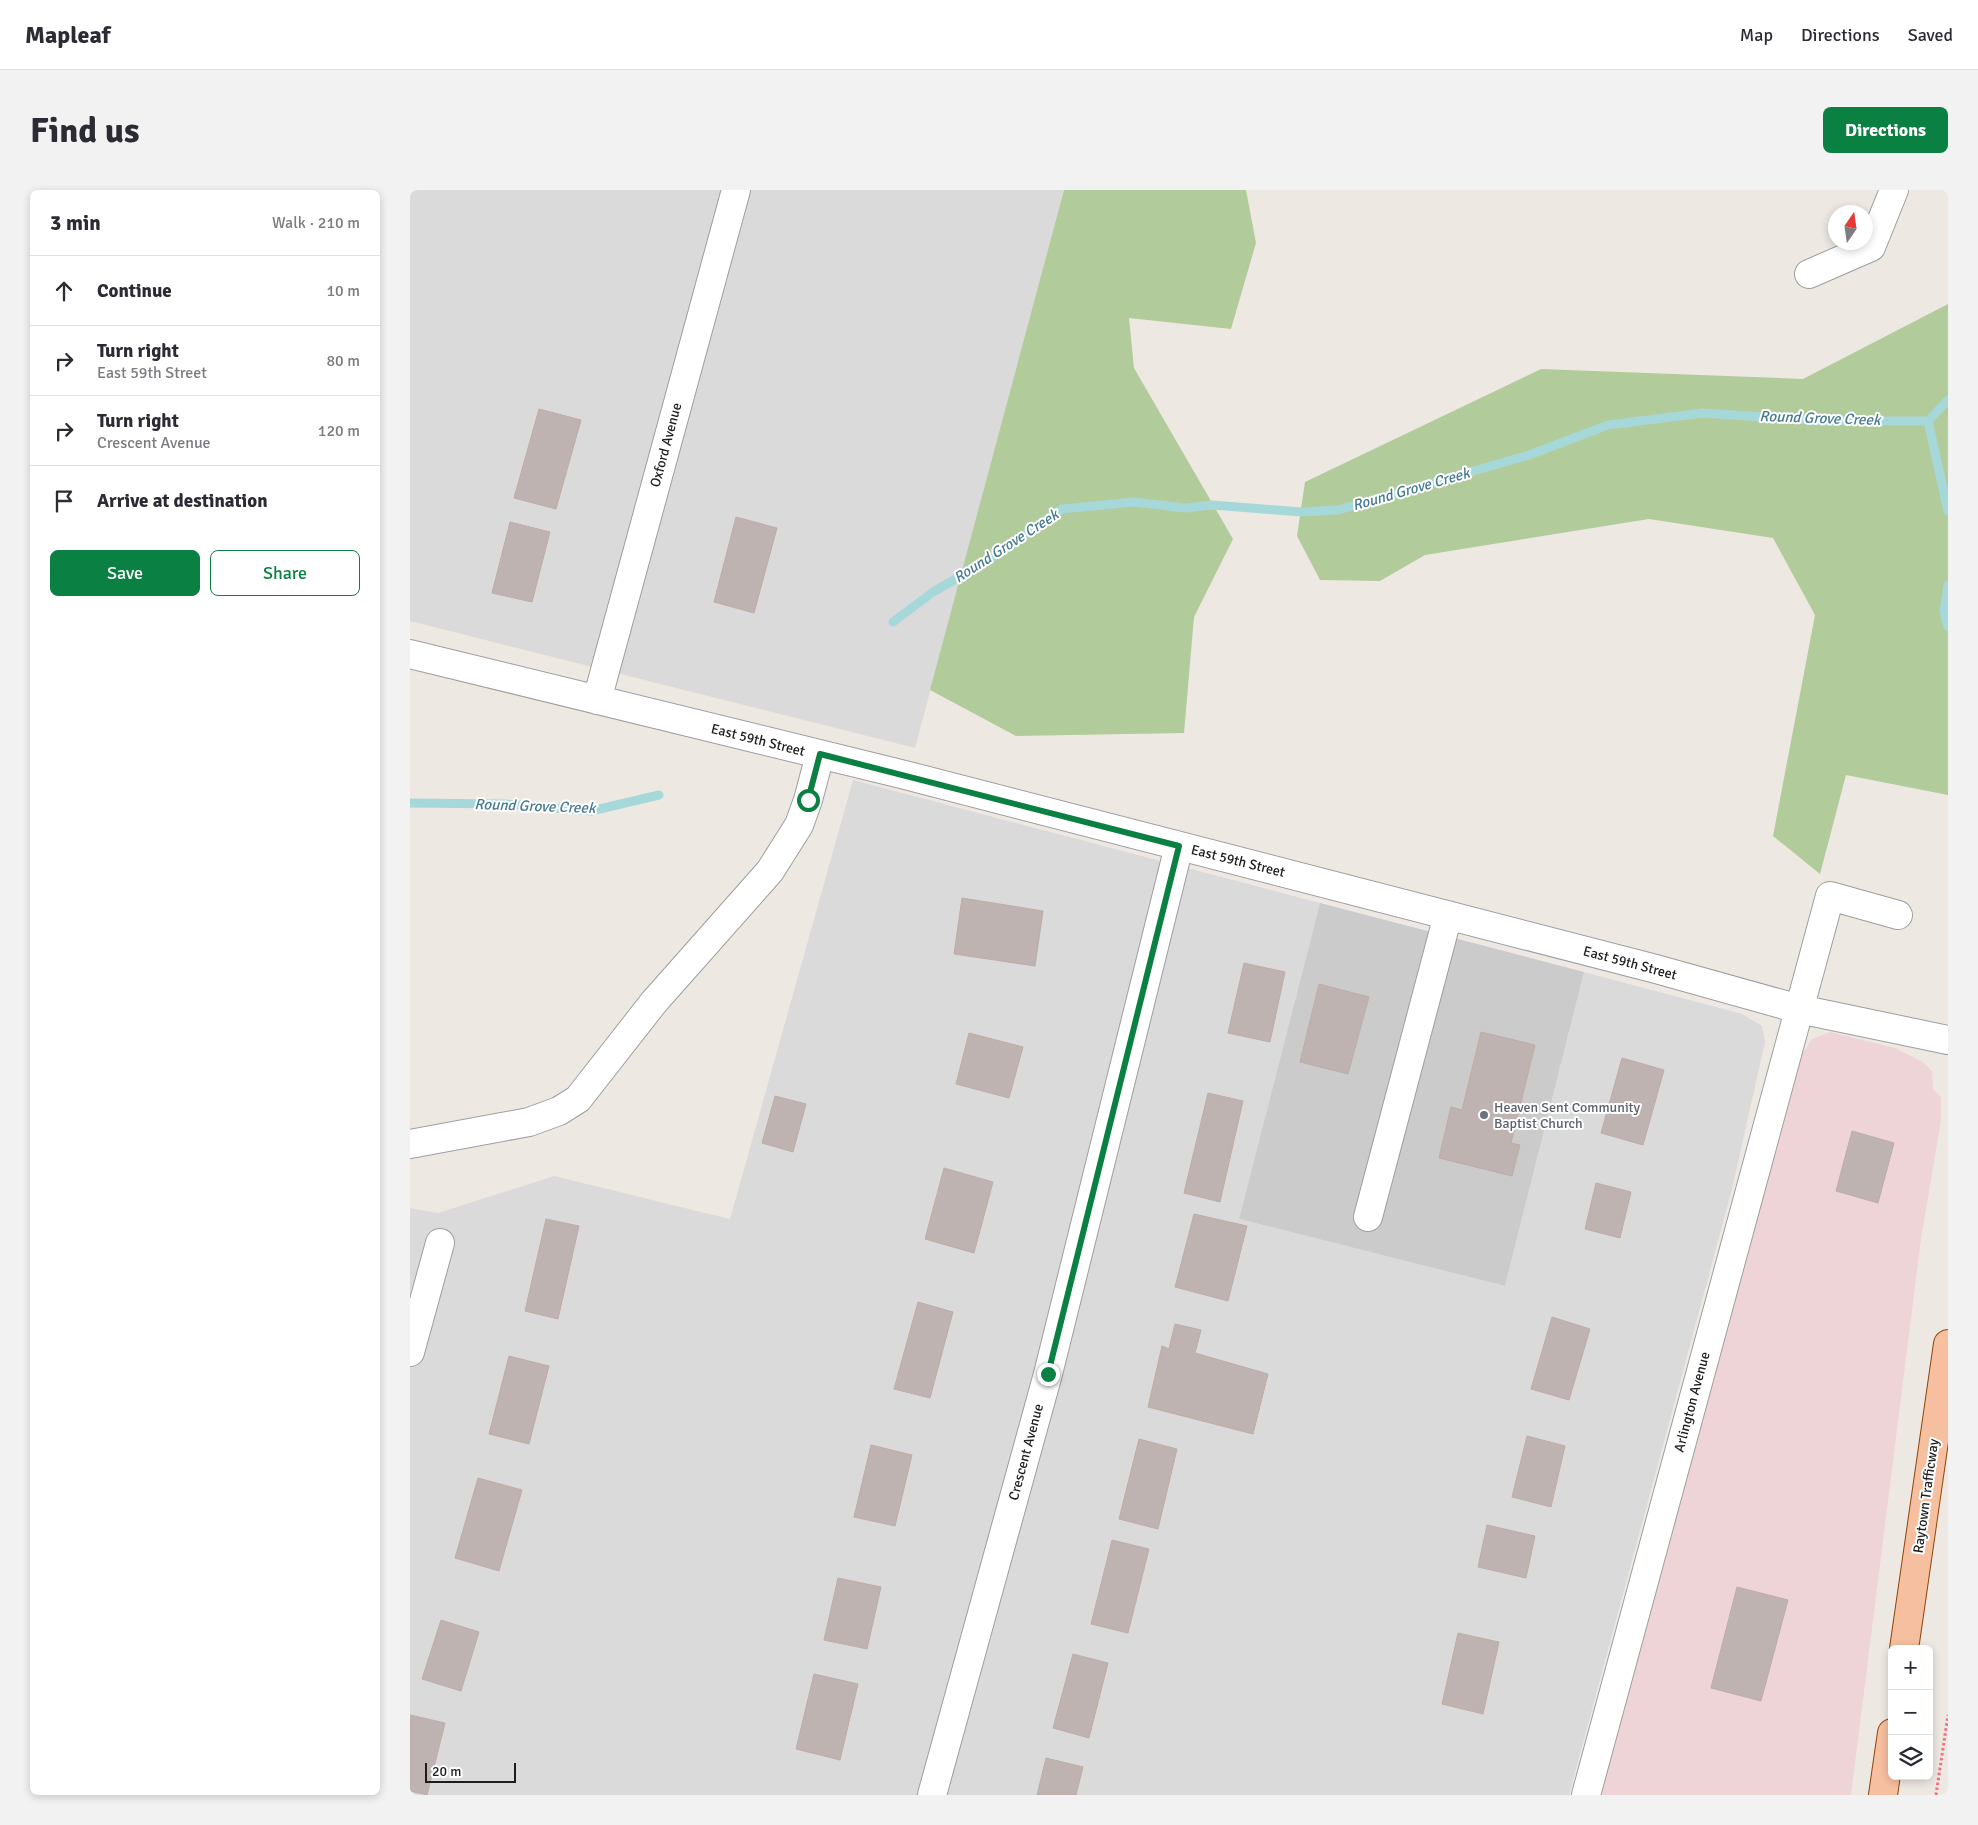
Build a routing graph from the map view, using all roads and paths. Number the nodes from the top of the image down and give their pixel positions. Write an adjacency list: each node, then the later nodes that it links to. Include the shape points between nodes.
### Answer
1 (736, 190): 5 (street, Oxford Avenue)
2 (1894, 190): 3 (street, via 1871,247)
3 (1809, 274)
4 (410, 654): 5 (street, East 59th Street)
5 (596, 700): 6 (street, East 59th Street)
6 (820, 754): 7 (street, East 59th Street); 12 (street, via 798,825 770,871 654,1002 578,1099 559,1111 529,1122)
7 (1179, 846): 8 (street, East 59th Street); 20 (street, Crescent Avenue, via 1048,1374)
8 (1448, 915): 10 (street, East 59th Street); 13 (street)
9 (1898, 915): 10 (street, Arlington Avenue, via 1830,896)
10 (1799, 1010): 11 (street, East 59th Street); 21 (street, Arlington Avenue)
11 (1948, 1040)
12 (410, 1144)
13 (1368, 1217)
14 (440, 1243): 16 (street)
15 (1948, 1344): 17 (main road, Raytown Trafficway)
16 (410, 1352)
17 (1905, 1645)
18 (1948, 1715): 23 (path)
19 (1892, 1735): 22 (main road)
20 (932, 1795)
21 (1586, 1795)
22 (1883, 1795)
23 (1936, 1795)

